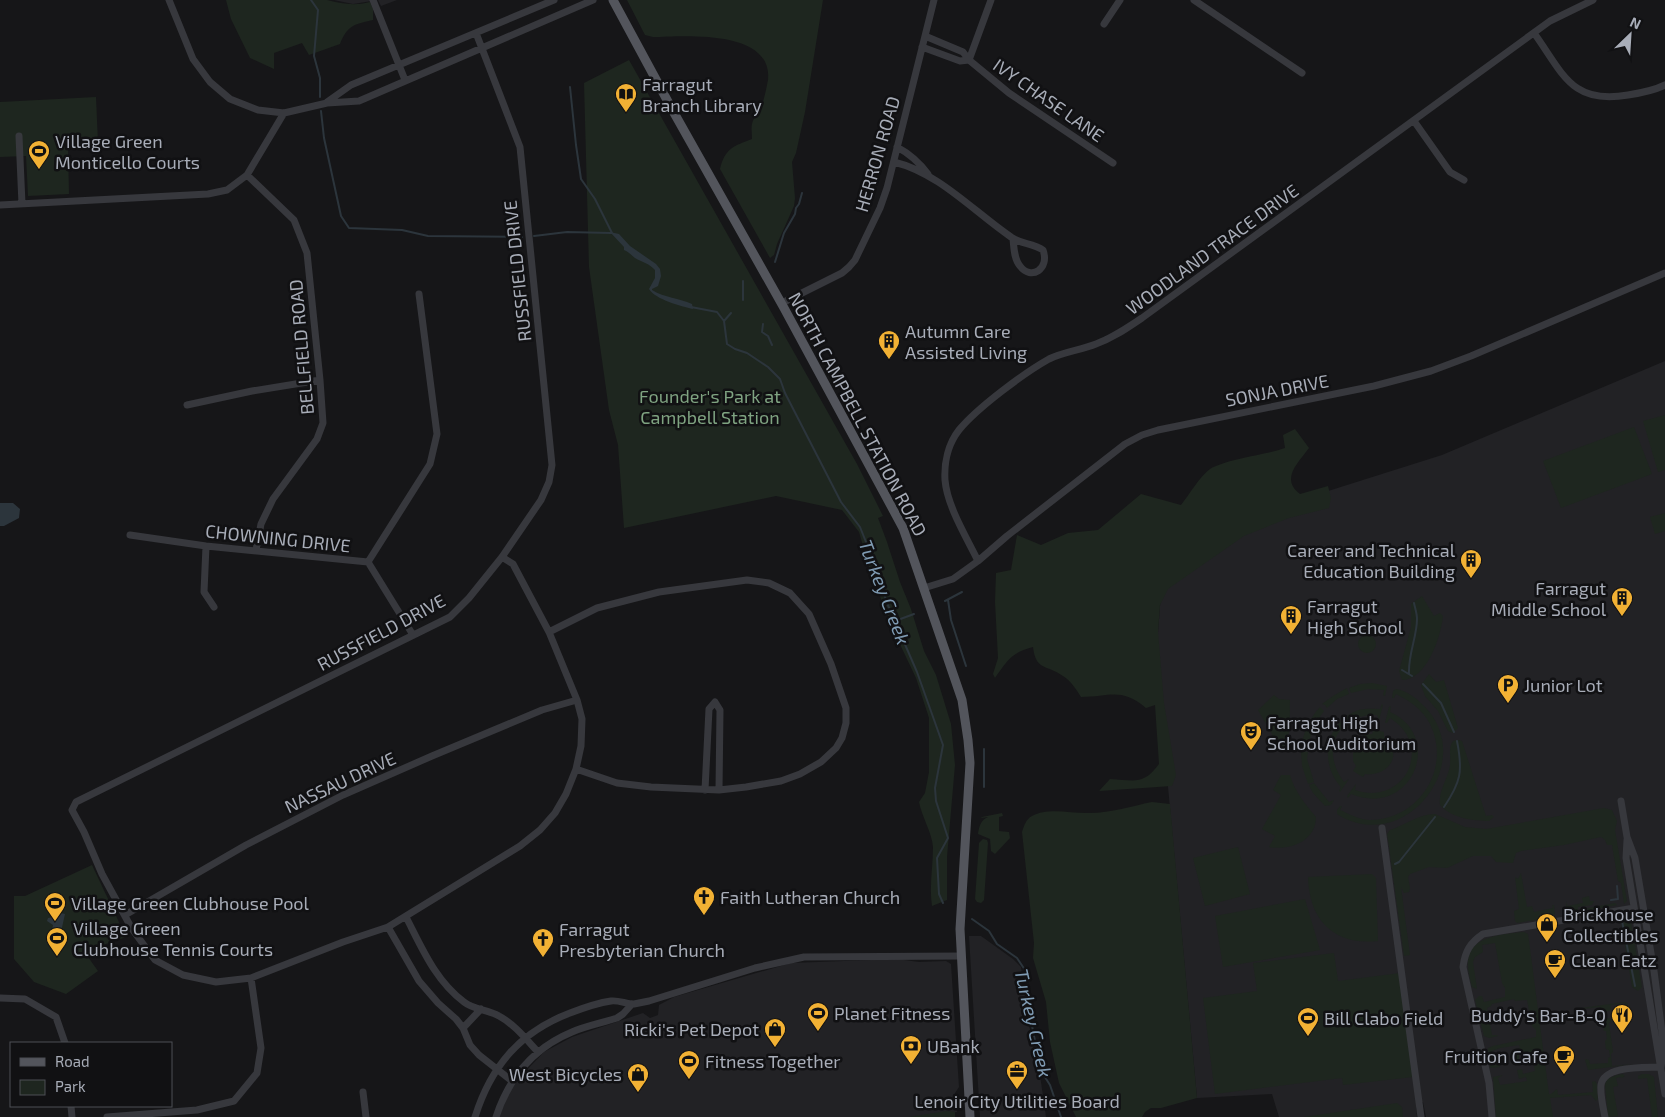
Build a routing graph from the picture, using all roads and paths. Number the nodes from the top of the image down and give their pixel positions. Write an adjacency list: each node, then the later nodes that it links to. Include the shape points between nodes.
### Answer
1 (169, 0): 23 (street, via 192,59 210,82 230,99 258,110)
2 (374, 0): 18 (street)
3 (554, 0): 12 (street)
4 (594, 0): 16 (street)
5 (613, 0): 37 (main road, NORTH CAMPBELL STATION ROAD)
6 (934, 0): 14 (street, HERRON ROAD)
7 (991, 0): 17 (street)
8 (1120, 0): 11 (street)
9 (1194, 0): 19 (street)
10 (1593, 0): 13 (street, WOODLAND TRACE DRIVE, via 1550,21)
11 (1104, 24)
12 (476, 33): 16 (street, RUSSFIELD DRIVE); 18 (street)
13 (1534, 33): 21 (street, via 1568,80 1576,89 1589,95 1614,97); 24 (street, WOODLAND TRACE DRIVE)
14 (925, 36): 15 (street, HERRON ROAD); 17 (street, IVY CHASE LANE, via 964,52)
15 (922, 47): 17 (street, IVY CHASE LANE, via 960,61); 26 (street, HERRON ROAD)
16 (481, 48): 20 (street); 43 (street, RUSSFIELD DRIVE, via 520,147 552,465 541,500)
17 (969, 60): 28 (street, IVY CHASE LANE, via 1010,93)
18 (400, 65): 20 (street); 22 (street, via 351,86)
19 (1302, 73)
20 (406, 80): 22 (street, via 359,100)
21 (1665, 85)
22 (327, 103): 23 (street)
23 (284, 113): 30 (street)
24 (1414, 121): 31 (street, via 1450,172); 44 (street, WOODLAND TRACE DRIVE, via 1113,338 1050,358 976,412 959,431 949,449 945,482 954,511)
25 (19, 136): 32 (street)
26 (897, 147): 27 (street, HERRON ROAD); 29 (street, via 908,153)
27 (894, 162): 29 (street); 37 (street, HERRON ROAD, via 880,208 855,260 842,272)
28 (1113, 163)
29 (928, 174): 34 (street)
30 (247, 175): 32 (street, via 227,190 208,194); 38 (street, BELLFIELD ROAD, via 294,220 307,254)
31 (1464, 180)
32 (22, 204): 33 (street)
33 (0, 205)
34 (1013, 239): 34 (street, via 1020,267 1027,272 1040,270 1046,257 1043,250)
35 (1665, 273): 44 (street, SONJA DRIVE, via 1431,371 1142,435 1119,448)
36 (419, 294): 45 (street, via 437,434 430,464)
37 (782, 303): 46 (main road, NORTH CAMPBELL STATION ROAD, via 903,528)
38 (320, 380): 39 (street); 42 (street, BELLFIELD ROAD, via 323,423 317,439 273,499 261,524)
39 (187, 404)
40 (130, 535): 41 (street, CHOWNING DRIVE)
41 (206, 546): 42 (street, CHOWNING DRIVE); 47 (street, via 204,592)
42 (256, 550): 45 (street, CHOWNING DRIVE)
43 (502, 557): 48 (street, via 513,564); 49 (street, RUSSFIELD DRIVE, via 450,617)
44 (978, 561): 46 (street, SONJA DRIVE, via 953,579)
45 (368, 562): 49 (street, CHOWNING DRIVE)
46 (924, 588): 61 (main road, NORTH CAMPBELL STATION ROAD, via 962,700 968,740 970,764 961,891)
47 (214, 607)
48 (549, 632): 50 (street); 53 (street, via 597,608 659,592 747,580 769,583 790,593 809,614 831,664 846,708 842,738 821,762 800,774 781,781)
49 (413, 635): 58 (street, RUSSFIELD DRIVE, via 76,802 72,810)
50 (578, 700): 51 (street, via 582,719); 58 (street, NASSAU DRIVE, via 542,710 343,795 246,845)
51 (576, 769): 52 (street, via 617,783); 59 (street, via 555,813 540,830 520,846)
52 (705, 790): 53 (street); 53 (street, via 709,709 715,702 720,710)
53 (719, 790)
54 (1621, 801): 56 (street)
55 (1382, 828): 81 (street)
56 (1627, 837): 57 (street, via 1626,858); 70 (street, via 1635,858 1654,971 1664,1047)
57 (1634, 908): 70 (street); 82 (street, via 1483,934 1471,944 1463,967 1489,1084)
58 (125, 915): 62 (street, via 155,960 183,975 216,982)
59 (406, 917): 60 (street); 65 (street, via 435,973 465,1003)
60 (388, 927): 62 (street); 66 (street, via 419,981)
61 (961, 956): 64 (street, via 804,956); 80 (main road, NORTH CAMPBELL STATION ROAD)
62 (251, 978): 75 (street, via 261,1048 258,1074 234,1101)
63 (0, 998): 68 (street, via 25,999 56,1017)
64 (632, 1004): 67 (street, via 610,1001 579,1009 553,1020); 69 (street, via 617,1018 573,1032)
65 (481, 1009): 66 (street); 67 (street, via 500,1016)
66 (463, 1028): 71 (street, via 470,1044)
67 (525, 1038): 69 (street); 71 (street)
68 (65, 1042)
69 (538, 1052): 72 (street)
70 (1661, 1067): 74 (street); 83 (street, via 1619,1070 1607,1075 1602,1084)
71 (496, 1070): 72 (street); 78 (street)
72 (512, 1081): 79 (street)
73 (363, 1092): 77 (street)
74 (1665, 1094)
75 (180, 1115): 76 (street)
76 (107, 1117)
77 (366, 1117)
78 (475, 1117)
79 (496, 1117)
80 (970, 1117)
81 (1422, 1117)
82 (1492, 1117)
83 (1604, 1117)

